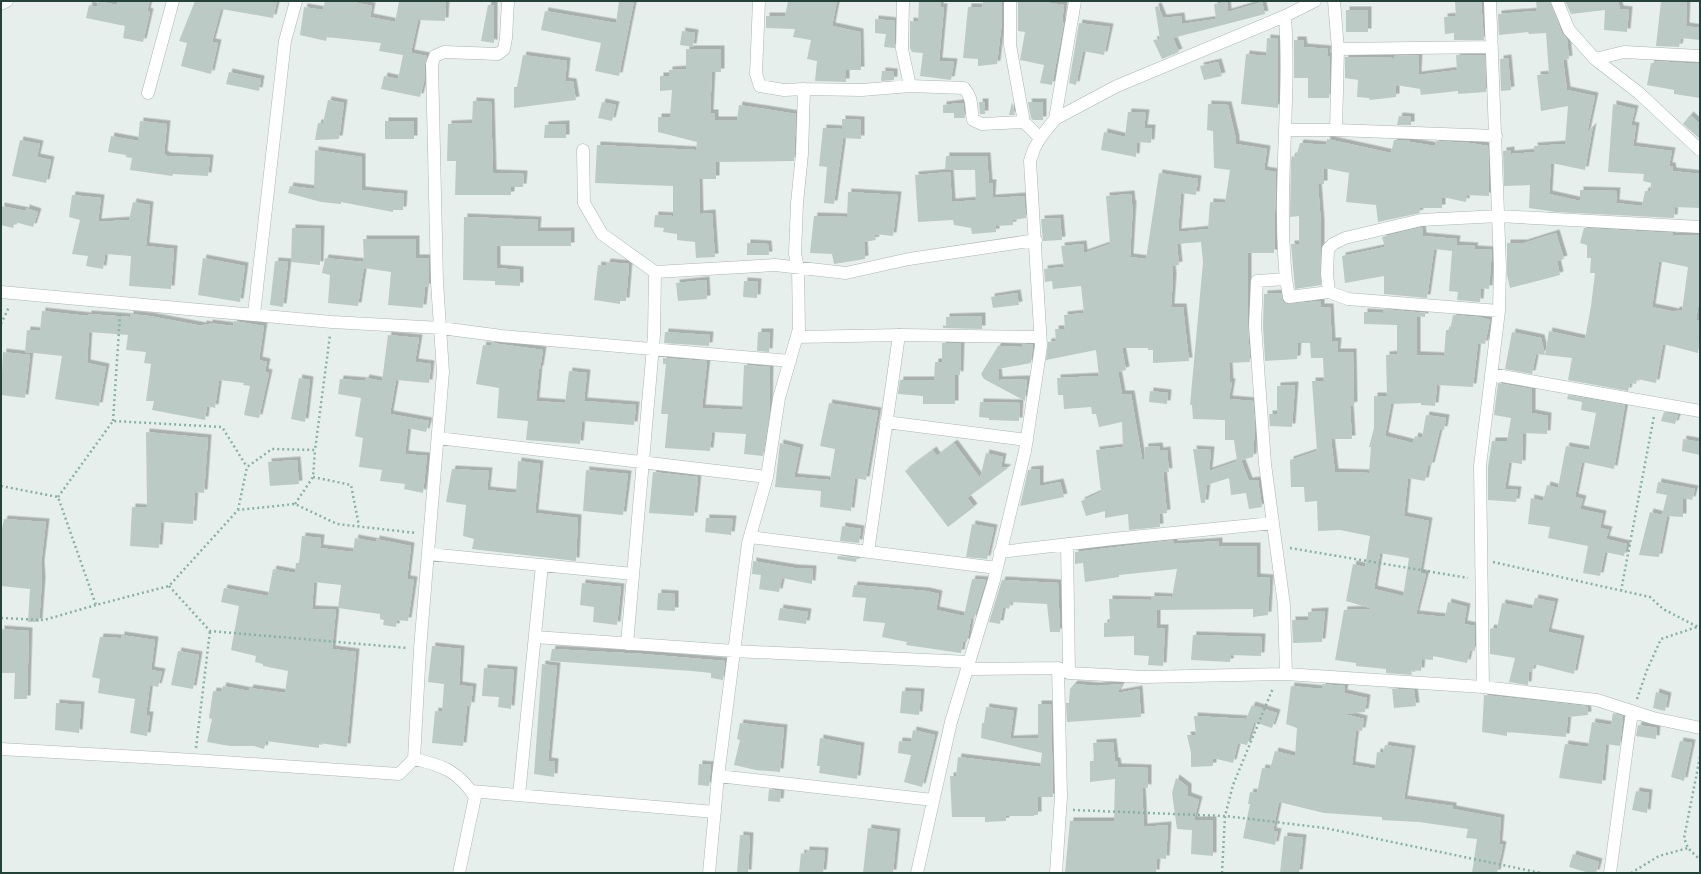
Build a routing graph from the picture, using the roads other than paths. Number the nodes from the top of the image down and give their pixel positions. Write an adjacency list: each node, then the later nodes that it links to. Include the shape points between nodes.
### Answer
1 (7, 1): 13 (street)
2 (173, 1): 21 (street)
3 (296, 1): 39 (street, via 285,42)
4 (508, 1): 40 (street, via 504,50 498,54 444,52 435,56 432,64 437,282)
5 (759, 1): 20 (street, via 756,74 760,86 784,90)
6 (903, 1): 19 (street, via 902,49)
7 (1010, 1): 23 (street, via 1010,45)
8 (1075, 1): 22 (street)
9 (1315, 1): 14 (street)
10 (1334, 1): 16 (street)
11 (1490, 1): 15 (street)
12 (1556, 1): 18 (street, via 1569,30)
13 (1, 4)
14 (1285, 16): 22 (street, via 1117,86); 24 (street, via 1288,58)
15 (1491, 47): 16 (street); 26 (street)
16 (1338, 49): 25 (street)
17 (1700, 56): 18 (street, via 1624,52)
18 (1595, 59): 29 (street, via 1639,93)
19 (910, 86): 20 (street, via 862,90); 23 (street, via 964,88 971,97 973,120 982,124)
20 (804, 89): 33 (street, via 802,154 796,203 795,254)
21 (148, 93)
22 (1055, 119): 27 (street)
23 (1024, 122): 27 (street)
24 (1285, 130): 25 (street); 35 (street, via 1283,240)
25 (1336, 130): 26 (street)
26 (1496, 136): 30 (street)
27 (1040, 138): 32 (street, via 1030,161)
28 (583, 150): 34 (street, via 584,202 602,234)
29 (1700, 150)
30 (1499, 216): 31 (street); 37 (street, via 1421,220 1345,238 1328,249 1327,274); 38 (street)
31 (1700, 228)
32 (1036, 240): 33 (street, via 909,259 846,273); 43 (street)
33 (798, 268): 34 (street, via 775,265); 42 (street)
34 (655, 272): 44 (street)
35 (1286, 279): 37 (street, via 1288,297); 53 (street, via 1257,281 1255,314 1265,464)
36 (1, 292): 39 (street)
37 (1330, 292): 38 (street, via 1348,299)
38 (1499, 311): 46 (street)
39 (254, 314): 40 (street, via 332,322)
40 (441, 328): 44 (street, via 502,336); 49 (street, via 443,372)
41 (898, 335): 42 (street); 43 (street); 48 (street)
42 (797, 337): 45 (street)
43 (1040, 337): 50 (street, via 1041,346)
44 (652, 348): 45 (street); 51 (street)
45 (790, 361): 52 (street, via 778,398)
46 (1492, 374): 47 (street); 68 (street, via 1480,466)
47 (1700, 410)
48 (886, 422): 50 (street); 56 (street)
49 (438, 438): 51 (street); 58 (street)
50 (1027, 440): 57 (street)
51 (643, 462): 52 (street); 61 (street)
52 (767, 477): 54 (street)
53 (1273, 523): 55 (street); 67 (street, via 1284,605)
54 (750, 537): 56 (street); 64 (street)
55 (1067, 544): 57 (street); 66 (street)
56 (868, 552): 60 (street)
57 (1000, 552): 60 (street)
58 (429, 554): 59 (street); 72 (street, via 420,649)
59 (542, 565): 61 (street); 62 (street)
60 (997, 568): 65 (street)
61 (633, 574): 63 (street)
62 (535, 637): 63 (street); 75 (street)
63 (627, 644): 64 (street)
64 (734, 651): 65 (street); 73 (street)
65 (968, 665): 66 (street); 76 (street, via 951,722)
66 (1063, 670): 67 (street, via 1144,677); 81 (street, via 1061,810)
67 (1282, 674): 68 (street)
68 (1483, 687): 69 (street, via 1597,700)
69 (1632, 711): 70 (street); 82 (street)
70 (1700, 728)
71 (1, 749): 72 (street, via 399,774)
72 (414, 759): 74 (street, via 442,766 461,778)
73 (718, 776): 76 (street); 77 (street)
74 (471, 790): 75 (street); 78 (street, via 475,797)
75 (519, 795): 77 (street)
76 (933, 800): 80 (street)
77 (715, 812): 79 (street)
78 (459, 873)
79 (709, 873)
80 (917, 873)
81 (1056, 873)
82 (1610, 873)

